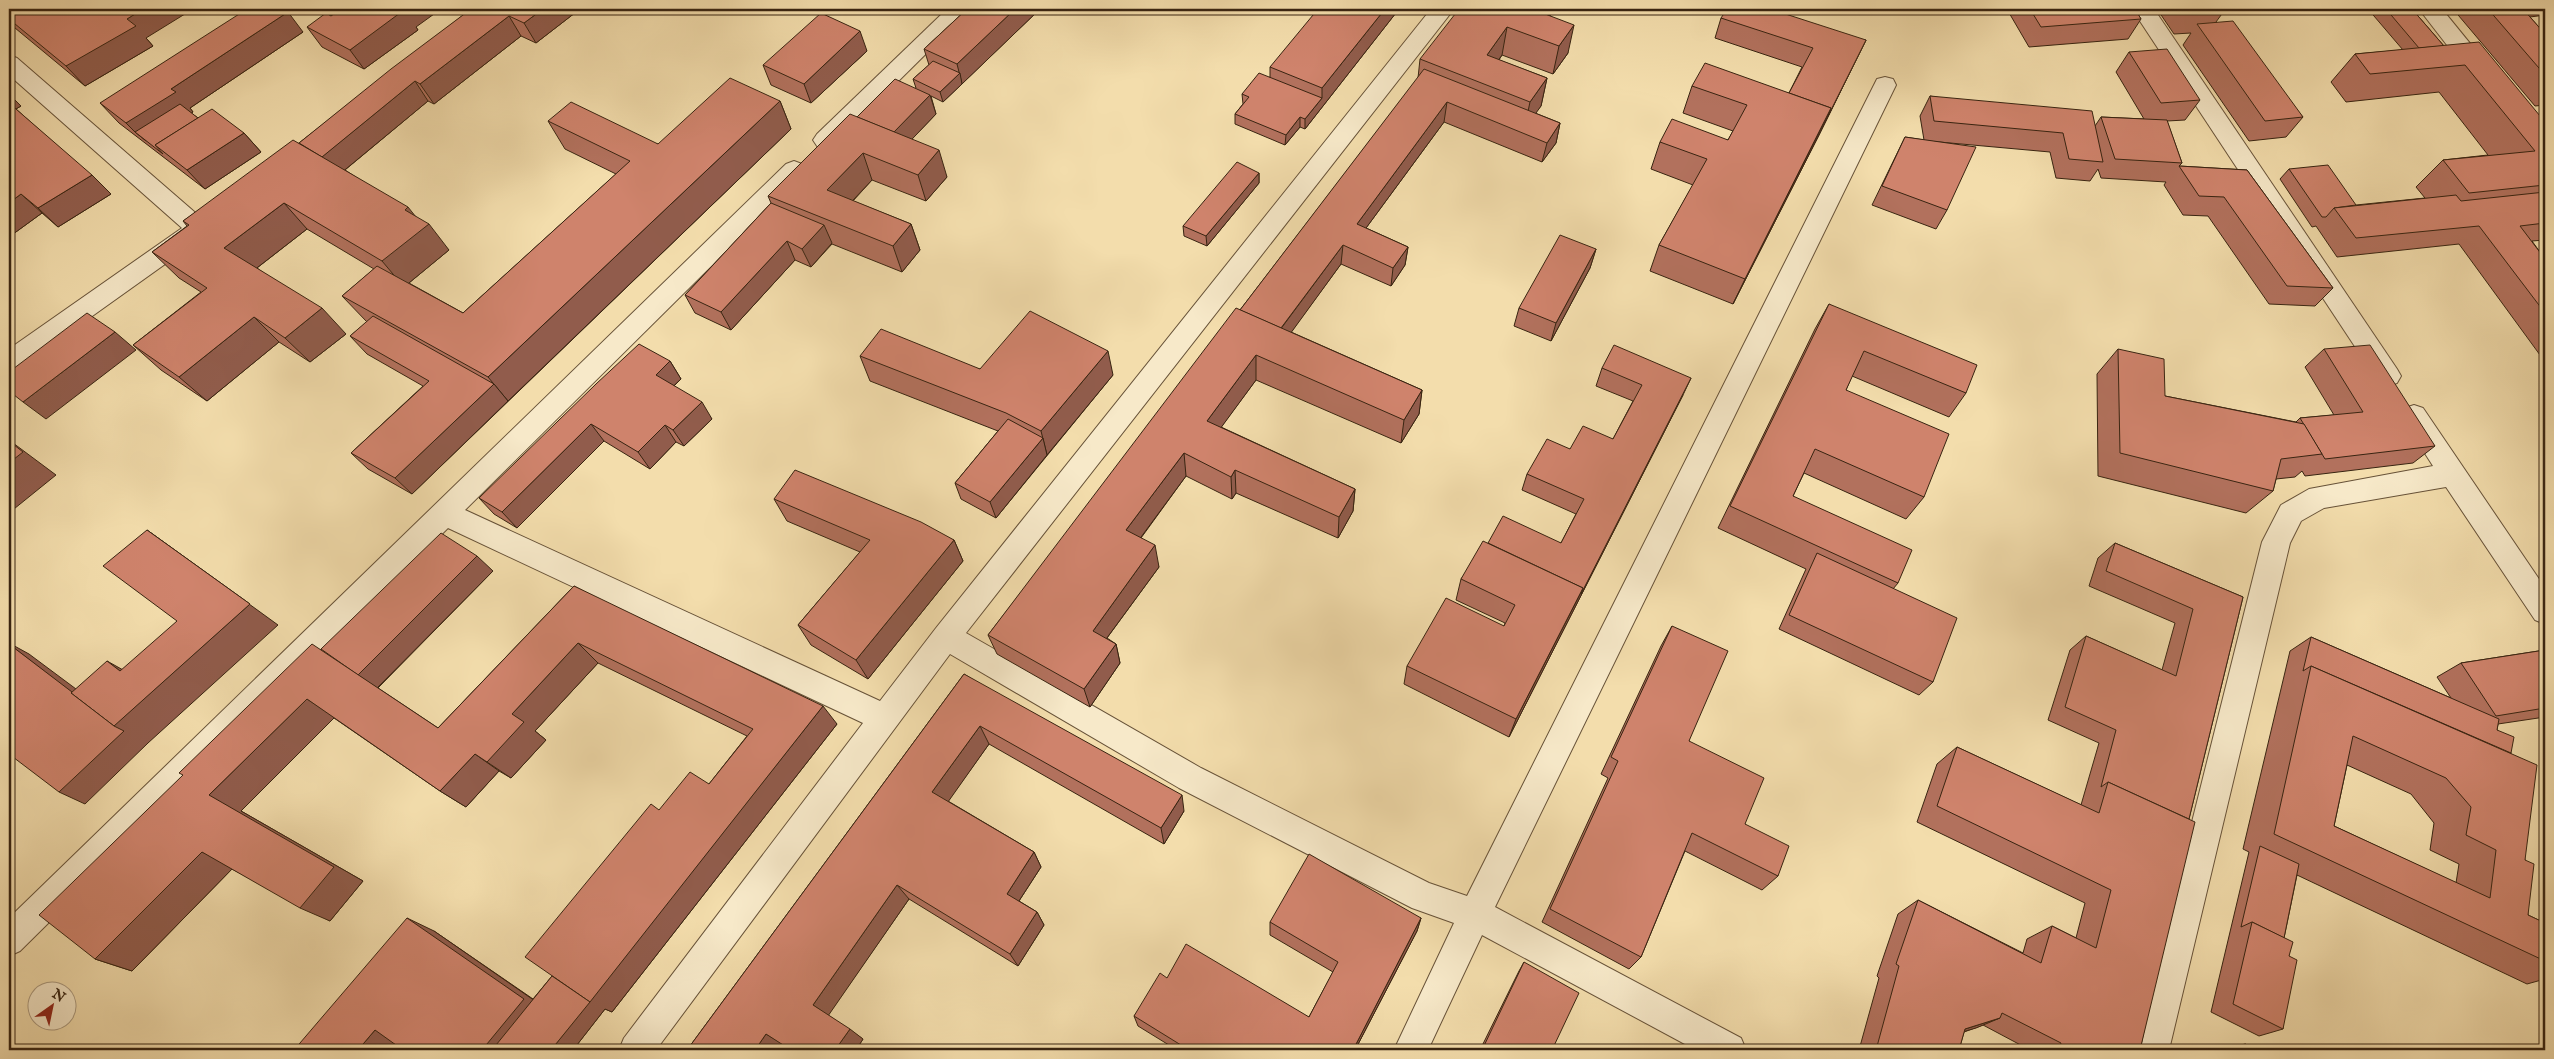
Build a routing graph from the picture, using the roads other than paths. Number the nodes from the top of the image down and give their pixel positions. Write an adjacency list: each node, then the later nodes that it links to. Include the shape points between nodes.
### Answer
1 (960, 9): 10 (lane)
2 (1443, 9): 12 (lane)
3 (2143, 9): 9 (lane)
4 (2430, 9): 7 (lane)
5 (9, 63): 8 (lane, via 206,222)
6 (1884, 85): 14 (lane)
7 (2497, 94)
8 (9, 362)
9 (2453, 474): 11 (lane); 19 (lane, via 2319,497 2291,513 2276,542)
10 (444, 513): 13 (lane); 15 (lane)
11 (2545, 611)
12 (946, 637): 13 (lane); 14 (lane, via 1190,778 1424,896)
13 (884, 718): 16 (lane)
14 (1475, 914): 17 (lane); 18 (lane)
15 (9, 940)
16 (636, 1050)
17 (1411, 1050)
18 (1729, 1050)
19 (2152, 1050)

